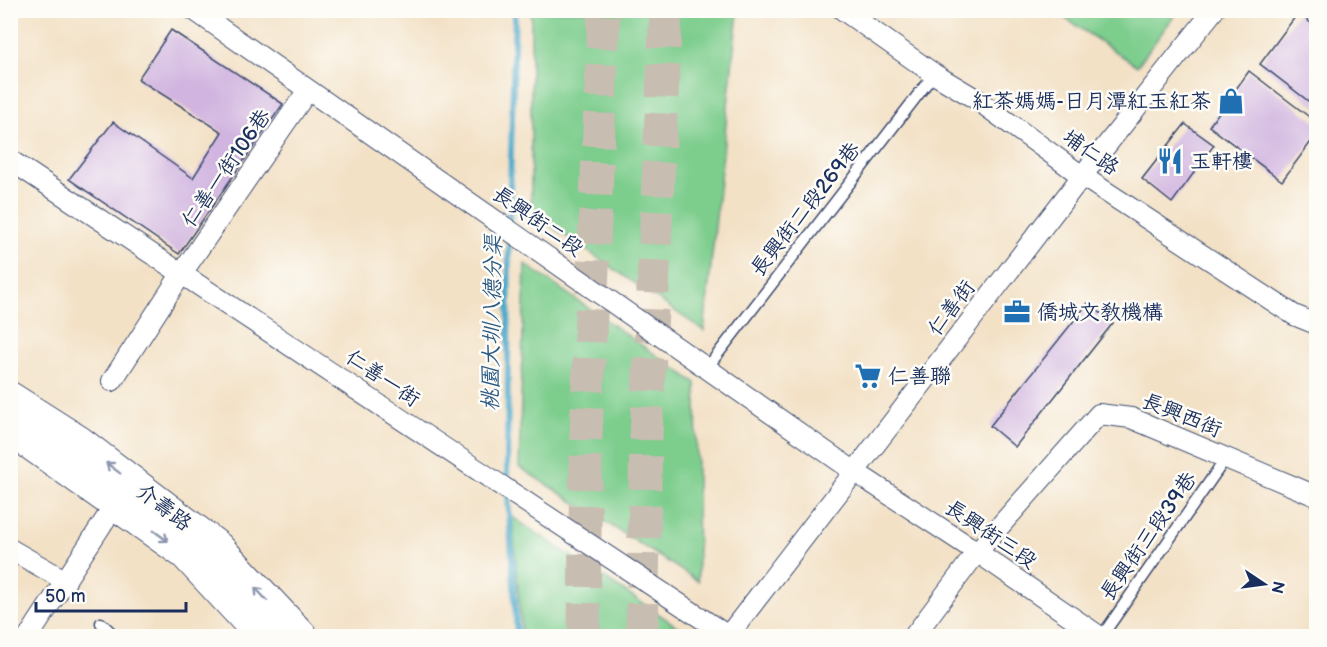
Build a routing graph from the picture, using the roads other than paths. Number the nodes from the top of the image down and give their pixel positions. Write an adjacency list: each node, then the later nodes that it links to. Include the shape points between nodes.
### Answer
1 (194, 10): 5 (street, 長興街二段)
2 (843, 10): 4 (street, 埔仁路)
3 (1214, 10): 7 (street, 仁善街)
4 (934, 74): 7 (street, 埔仁路, via 976,99); 10 (lane, 長興街二段269巷)
5 (308, 90): 8 (street, 仁善一街106巷); 10 (street, 長興街二段)
6 (10, 160): 8 (street, 仁善一街)
7 (1082, 176): 9 (street, 埔仁路, via 1294,315); 15 (street, 仁善街)
8 (182, 273): 11 (street, 仁善一街106巷); 26 (street, 仁善一街)
9 (1317, 324)
10 (707, 368): 15 (street, 長興街二段)
11 (112, 381)
12 (10, 398): 25 (main road, 介壽路, one-way to 12, via 217,547 79,442)
13 (10, 429): 17 (main road, 介壽路)
14 (1226, 458): 16 (street, 長興西街); 19 (street, 長興西街, via 1131,418 1099,414); 28 (lane, 長興街三段39巷)
15 (855, 472): 19 (street, 長興街三段); 26 (street, 仁善街)
16 (1317, 496)
17 (116, 503): 20 (street); 24 (main road, 介壽路, one-way to 24, via 186,554)
18 (10, 549): 20 (street)
19 (976, 552): 27 (street); 28 (street, 長興街三段)
20 (66, 581): 22 (street)
21 (101, 623): 23 (lane)
22 (29, 636)
23 (115, 636)
24 (262, 636)
25 (301, 636)
26 (728, 636)
27 (914, 636)
28 (1101, 636)

